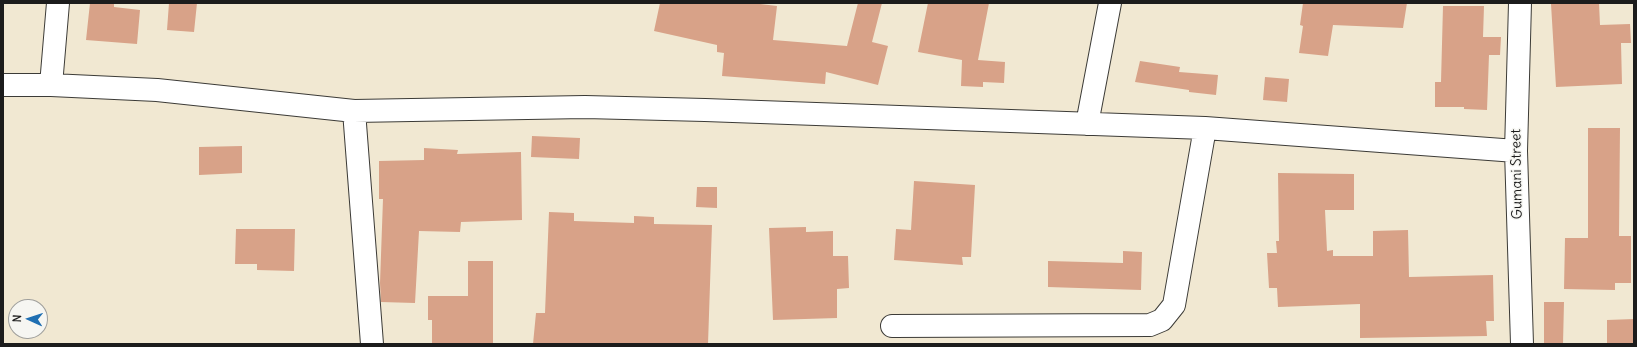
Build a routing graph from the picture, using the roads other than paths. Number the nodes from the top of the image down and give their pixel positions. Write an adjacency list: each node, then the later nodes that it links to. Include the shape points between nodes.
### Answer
1 (58, 3): 5 (street)
2 (1110, 3): 7 (street)
3 (1520, 3): 9 (street, Gumani Street)
4 (3, 85): 5 (street)
5 (51, 85): 6 (street, via 157,90)
6 (354, 111): 7 (street, via 585,106); 11 (street)
7 (1087, 124): 8 (street)
8 (1205, 128): 9 (street); 10 (street, via 1174,305 1162,320 1150,325)
9 (1516, 151): 12 (street, Gumani Street)
10 (892, 326)
11 (372, 344)
12 (1522, 344)

